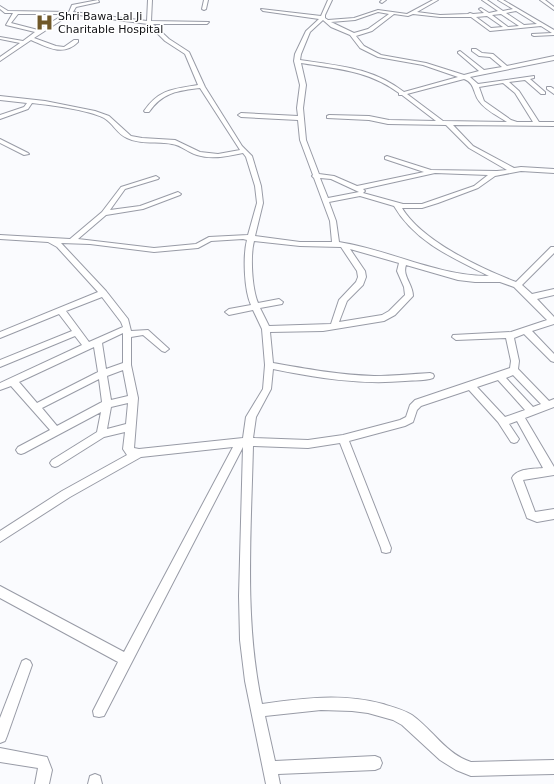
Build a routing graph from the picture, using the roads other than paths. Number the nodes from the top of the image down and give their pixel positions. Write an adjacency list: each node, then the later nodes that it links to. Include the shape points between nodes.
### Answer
1 (206, 0): 10 (street)
2 (330, 0): 24 (street, via 323,15)
3 (436, 0): 20 (street)
4 (484, 0): 17 (street)
5 (500, 0): 14 (street)
6 (542, 0): 12 (street)
7 (97, 1): 19 (street, via 75,5)
8 (151, 1): 25 (street)
9 (0, 7): 15 (street)
10 (204, 9)
11 (482, 9): 22 (street)
12 (554, 9)
13 (263, 10): 24 (street)
14 (517, 10): 17 (street); 27 (street)
15 (3, 12): 18 (street)
16 (467, 12): 23 (street)
17 (503, 12): 22 (street); 28 (street)
18 (16, 13): 19 (street); 30 (street, via 8,24)
19 (70, 13): 25 (street); 30 (street)
20 (413, 13): 21 (street, via 405,16); 23 (street, via 444,17)
21 (392, 14): 24 (street, via 375,12 354,19); 33 (street, via 370,30)
22 (489, 14): 23 (street); 29 (street)
23 (472, 16): 29 (street, via 489,30)
24 (325, 19): 33 (street); 42 (street, via 308,31)
25 (149, 23): 26 (street); 47 (street, via 186,53)
26 (207, 23)
27 (541, 25): 28 (street); 31 (street)
28 (524, 26): 29 (street)
29 (507, 28)
30 (38, 32): 35 (street)
31 (554, 33): 32 (street)
32 (534, 34)
33 (353, 35): 45 (street, via 362,47 380,56 417,62)
34 (0, 38): 37 (street)
35 (30, 38): 36 (street, via 65,49); 37 (street)
36 (76, 41)
37 (23, 42): 41 (street)
38 (474, 50): 43 (street, via 481,55 491,55)
39 (460, 52): 44 (street)
40 (554, 58): 43 (street)
41 (0, 59)
42 (297, 61): 51 (street, via 362,71 388,83); 59 (street, via 303,85)
43 (506, 68): 44 (street)
44 (483, 72): 45 (street)
45 (465, 76): 48 (street); 51 (street)
46 (504, 81): 48 (street); 52 (street, via 529,77); 62 (street, via 517,92)
47 (202, 86): 55 (street, via 163,93); 65 (street)
48 (477, 86): 61 (street, via 482,102)
49 (549, 88): 50 (street)
50 (554, 92)
51 (401, 94): 60 (street)
52 (543, 94)
53 (0, 98): 54 (street)
54 (30, 102): 57 (street, via 26,108); 65 (street, via 93,112 107,117 129,137 146,141 171,141 199,154 218,156)
55 (147, 111)
56 (241, 115): 59 (street)
57 (0, 117)
58 (329, 117): 60 (street)
59 (300, 118): 72 (street, via 304,145)
60 (445, 124): 61 (street); 68 (street, via 471,147)
61 (516, 124): 62 (street)
62 (537, 124): 63 (street)
63 (554, 124)
64 (0, 142): 66 (street)
65 (244, 151): 81 (street, via 250,158 260,198 260,208)
66 (26, 154)
67 (387, 158): 70 (street)
68 (512, 170): 69 (street, via 528,168); 71 (street)
69 (554, 171)
70 (430, 172): 71 (street); 74 (street)
71 (496, 174): 78 (street, via 491,175 480,185 429,205)
72 (315, 176): 74 (street, via 332,177); 77 (street)
73 (156, 178): 79 (street, via 124,188)
74 (358, 188): 76 (street)
75 (178, 194): 79 (street, via 141,208)
76 (366, 195): 77 (street, via 356,194 344,199); 78 (street)
77 (325, 201): 84 (street)
78 (397, 205): 87 (street, via 406,219 429,239)
79 (104, 213): 83 (street)
80 (0, 237): 82 (street)
81 (252, 237): 83 (street, via 212,238 198,246 154,250); 84 (street, via 300,244); 93 (street, via 248,260)
82 (49, 240): 83 (street); 90 (street, via 64,248)
83 (72, 241)
84 (339, 245): 86 (street); 97 (street, via 361,271 362,277 360,283 343,300)
85 (554, 249): 88 (street)
86 (404, 261): 87 (street, via 458,277); 97 (street, via 400,266 400,272 410,293 392,313 384,318)
87 (501, 279): 88 (street)
88 (517, 285): 91 (street)
89 (554, 292): 91 (street)
90 (103, 293): 94 (street); 100 (street, via 123,318)
91 (532, 299): 96 (street)
92 (279, 302): 93 (street)
93 (254, 306): 95 (street); 98 (street)
94 (61, 311): 101 (street); 102 (street)
95 (229, 312)
96 (554, 320): 99 (street, via 552,323)
97 (334, 326): 98 (street)
98 (266, 329): 111 (street)
99 (526, 330): 103 (street); 108 (street)
100 (127, 331): 105 (street); 107 (street, via 145,332); 110 (street)
101 (78, 332): 106 (street); 109 (street)
102 (0, 335)
103 (511, 335): 104 (street); 112 (street, via 516,361)
104 (456, 337)
105 (98, 343): 106 (street); 113 (street)
106 (88, 347): 116 (street)
107 (165, 349)
108 (554, 359)
109 (0, 364)
110 (127, 365): 113 (street); 119 (street)
111 (269, 365): 114 (street, via 348,378 390,379); 131 (street, via 266,389 251,417)
112 (514, 370): 115 (street); 121 (street)
113 (102, 374): 120 (street); 122 (street)
114 (430, 376)
115 (499, 376): 117 (street); 123 (street)
116 (13, 382): 118 (street); 122 (street)
117 (471, 386): 125 (street); 129 (street, via 418,403 413,408 410,419 402,423)
118 (0, 387)
119 (133, 398): 120 (street); 126 (street)
120 (107, 404): 127 (street); 128 (street)
121 (550, 404): 123 (street)
122 (36, 407): 127 (street)
123 (531, 411): 124 (street)
124 (519, 416): 125 (street); 137 (street)
125 (503, 422): 130 (street)
126 (130, 427): 128 (street); 133 (street, via 128,449)
127 (56, 431): 132 (street)
128 (101, 434): 135 (street)
129 (343, 439): 131 (street, via 296,444); 140 (street)
130 (514, 439)
131 (243, 442): 133 (street); 134 (street); 136 (street)
132 (20, 450)
133 (139, 453): 139 (street, via 66,494)
134 (230, 462): 136 (street); 142 (street)
135 (55, 463)
136 (247, 466): 145 (street, via 246,640)
137 (552, 471): 138 (street, via 517,478 531,514 537,517)
138 (554, 514)
139 (0, 537)
140 (386, 548)
141 (1, 594): 142 (street)
142 (126, 660): 144 (street)
143 (26, 665): 146 (street)
144 (99, 711)
145 (258, 711): 149 (street, via 323,702 372,707 405,719 450,760 471,770); 150 (street)
146 (0, 736)
147 (0, 755): 151 (street, via 45,764)
148 (375, 763): 150 (street)
149 (554, 767)
150 (270, 768): 152 (street)
151 (42, 784)
152 (273, 784)

